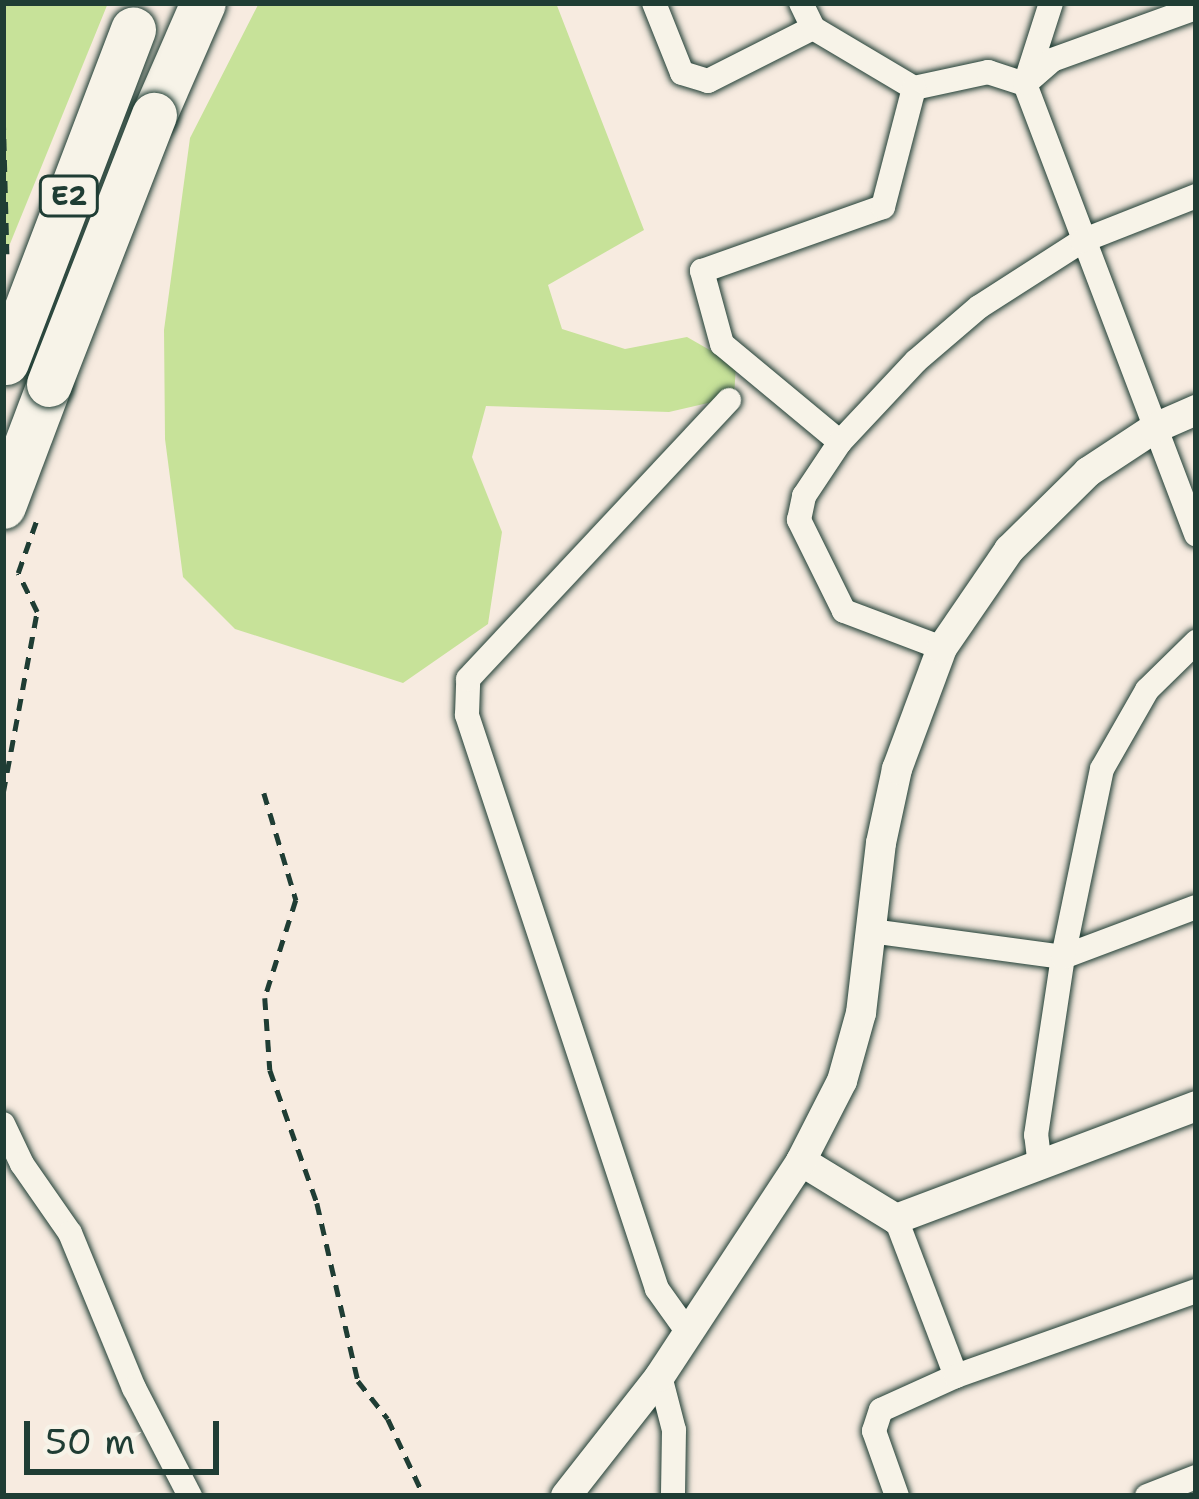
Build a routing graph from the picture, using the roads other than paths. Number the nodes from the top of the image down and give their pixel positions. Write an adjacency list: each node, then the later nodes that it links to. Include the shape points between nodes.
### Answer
1 (203, 3): 17 (highway, E2, bridge)
2 (654, 3): 7 (street, via 682,74 708,80)
3 (801, 3): 7 (street)
4 (1051, 3): 8 (street)
5 (1196, 8): 8 (street, via 1052,60)
6 (139, 16): 12 (highway, E2, bridge)
7 (813, 28): 9 (street)
8 (1024, 84): 9 (street, via 988,72); 11 (street)
9 (914, 88): 16 (street, via 883,208 702,271 722,344)
10 (1196, 196): 11 (street)
11 (1082, 242): 15 (street); 16 (street, via 979,307)
12 (4, 366)
13 (729, 400): 30 (street, via 467,679 466,715 657,1289)
14 (1196, 410): 15 (street)
15 (1154, 428): 18 (street); 20 (street, via 1088,472 1009,550)
16 (840, 442): 20 (street, via 804,496 799,520 844,611)
17 (3, 506)
18 (1196, 535)
19 (1196, 642): 23 (street, via 1147,690 1102,769)
20 (942, 648): 22 (street, via 897,769)
21 (1196, 907): 23 (street)
22 (871, 932): 23 (street); 26 (street, via 842,1082)
23 (1063, 957): 27 (street, via 1036,1135)
24 (1196, 1106): 27 (street)
25 (3, 1124): 34 (street, via 70,1233 134,1388)
26 (801, 1161): 28 (street); 30 (street)
27 (1040, 1166): 28 (street)
28 (896, 1219): 32 (street)
29 (1196, 1291): 32 (street)
30 (687, 1331): 31 (street)
31 (660, 1376): 35 (street); 36 (street, via 674,1430)
32 (956, 1376): 37 (street, via 881,1410 874,1431)
33 (1186, 1486): 38 (street)
34 (190, 1496)
35 (566, 1496)
36 (673, 1496)
37 (897, 1496)
38 (1147, 1496)

